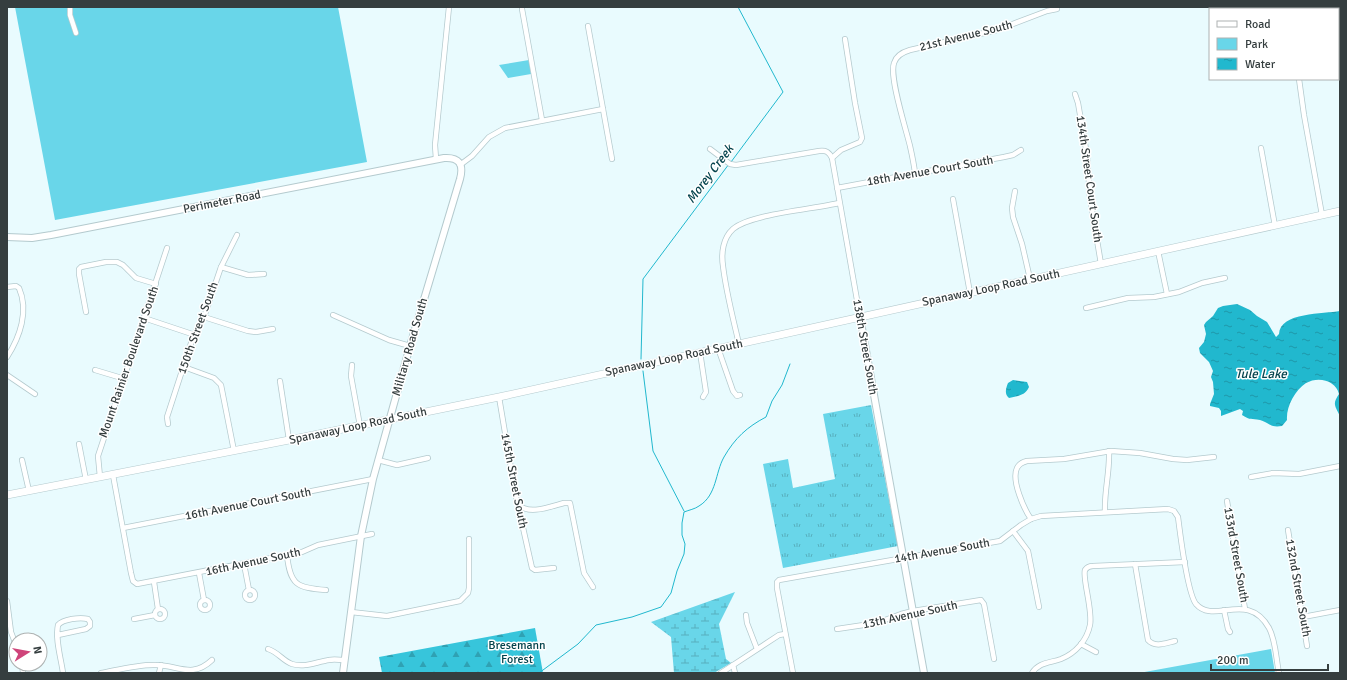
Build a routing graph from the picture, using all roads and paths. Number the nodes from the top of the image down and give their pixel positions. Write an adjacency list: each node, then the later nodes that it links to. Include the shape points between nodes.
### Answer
1 (70, 7): 6 (street)
2 (449, 7): 16 (street, via 435,146)
3 (1057, 9): 19 (street, 21st Avenue South, via 997,30 910,50 899,56 893,67 895,83)
4 (522, 10): 11 (street)
5 (588, 26): 10 (street)
6 (76, 33)
7 (845, 39): 15 (street, via 863,135 860,142 841,150)
8 (1299, 80): 25 (street)
9 (1075, 94): 31 (street, 134th Street Court South, via 1087,154 1090,198)
10 (603, 109): 11 (street); 17 (street)
11 (542, 120): 18 (street, via 497,131)
12 (1261, 148): 26 (street)
13 (710, 149): 15 (street, via 736,166 819,150 828,152)
14 (1022, 150): 19 (street, 18th Avenue Court South, via 1004,157)
15 (832, 158): 20 (street, 138th Street South)
16 (436, 159): 18 (street, Perimeter Road, via 453,158); 28 (street, Perimeter Road, via 51,235 32,238)
17 (612, 159)
18 (460, 165): 49 (street, Military Road South, via 460,179)
19 (915, 173): 20 (street, 18th Avenue Court South)
20 (837, 188): 23 (street, 138th Street South)
21 (1015, 191): 35 (street, via 1013,217)
22 (953, 199): 38 (street)
23 (839, 203): 44 (street, 138th Street South); 48 (street, via 751,220 737,226 727,237 723,247 723,266)
24 (1340, 211): 25 (main road, Spanaway Loop Road South)
25 (1322, 215): 26 (main road, Spanaway Loop Road South)
26 (1275, 226): 30 (main road, Spanaway Loop Road South)
27 (237, 235): 32 (street, 150th Street South)
28 (7, 237)
29 (167, 248): 36 (street, Mount Rainier Boulevard South)
30 (1158, 251): 31 (main road, Spanaway Loop Road South); 39 (street)
31 (1101, 264): 35 (main road, Spanaway Loop Road South)
32 (221, 267): 33 (street, via 248,275); 43 (street, 150th Street South)
33 (264, 274)
34 (1225, 278): 39 (street, via 1202,282 1185,290)
35 (1030, 279): 38 (main road, Spanaway Loop Road South)
36 (156, 284): 41 (street, via 136,278 123,265 114,261 83,266 80,269); 45 (street, Mount Rainier Boulevard South)
37 (7, 287): 52 (street, via 19,288 23,306 21,327)
38 (970, 293): 44 (main road, Spanaway Loop Road South)
39 (1167, 294): 40 (street, via 1128,298)
40 (1086, 308)
41 (86, 312)
42 (333, 315): 49 (street, via 389,340)
43 (204, 316): 46 (street, via 248,331); 47 (street, 150th Street South)
44 (860, 317): 48 (main road, Spanaway Loop Road South); 93 (street, 138th Street South)
45 (144, 318): 47 (street); 57 (street, Mount Rainier Boulevard South)
46 (273, 329)
47 (195, 335): 54 (street, 150th Street South)
48 (739, 344): 50 (main road, Spanaway Loop Road South)
49 (410, 346): 63 (street, Military Road South)
50 (718, 348): 51 (main road, Spanaway Loop Road South); 60 (street, via 733,391 737,396)
51 (700, 352): 61 (main road, Spanaway Loop Road South); 62 (street, via 706,392)
52 (7, 357)
53 (352, 365): 65 (street, via 351,376)
54 (184, 367): 64 (street, 150th Street South, via 167,417); 68 (street, via 214,378 222,385)
55 (95, 370): 57 (street)
56 (7, 374): 59 (street)
57 (125, 379): 76 (street, Mount Rainier Boulevard South, via 98,456)
58 (280, 381): 66 (street)
59 (35, 394)
60 (740, 395)
61 (499, 397): 63 (main road, Spanaway Loop Road South); 83 (street, 145th Street South)
62 (703, 397)
63 (389, 420): 65 (main road, Spanaway Loop Road South); 73 (street, Military Road South)
64 (168, 424)
65 (360, 426): 66 (main road, Spanaway Loop Road South)
66 (289, 440): 68 (main road, Spanaway Loop Road South)
67 (79, 444): 79 (street)
68 (234, 451): 75 (main road, Spanaway Loop Road South)
69 (1109, 451): 70 (street, via 1187,460); 84 (street); 85 (street, via 1063,459 1030,460 1019,465 1016,472 1018,492)
70 (1214, 457)
71 (428, 458): 73 (street, via 397,465)
72 (22, 460): 80 (street)
73 (378, 460): 78 (street, Military Road South)
74 (1340, 466): 77 (street, via 1299,474 1273,473)
75 (113, 475): 76 (main road, Spanaway Loop Road South); 86 (street)
76 (100, 477): 79 (main road, Spanaway Loop Road South)
77 (1251, 477)
78 (373, 479): 86 (street, 16th Avenue Court South); 90 (street, Military Road South)
79 (86, 480): 80 (main road, Spanaway Loop Road South)
80 (29, 491): 81 (main road, Spanaway Loop Road South)
81 (7, 495)
82 (1227, 501): 107 (street, 133rd Street South)
83 (518, 504): 97 (street, 145th Street South, via 532,568); 100 (street, via 523,509 531,510 569,503 584,572)
84 (1105, 512): 85 (street, 14th Avenue South, via 1045,515); 94 (street, 14th Avenue South, via 1168,509 1174,511 1178,517)
85 (1030, 519): 88 (street, 14th Avenue South)
86 (123, 528): 99 (street, 16th Avenue South, via 134,582)
87 (1288, 530): 114 (street, 132nd Street South)
88 (1013, 531): 93 (street, 14th Avenue South, via 1000,541); 105 (street, via 1028,551)
89 (372, 534): 90 (street, 16th Avenue South)
90 (361, 536): 92 (street, 16th Avenue South); 111 (street, Military Road South)
91 (469, 539): 111 (street, via 469,588 468,593 460,601 387,616)
92 (287, 555): 95 (street, 16th Avenue South); 102 (street, via 291,576 295,582 302,587)
93 (904, 558): 110 (street, 138th Street South); 119 (street, 14th Avenue South, via 777,582)
94 (1185, 562): 96 (street); 108 (street, via 1196,604 1208,611)
95 (244, 564): 98 (street, 16th Avenue South); 101 (street)
96 (1135, 564): 121 (street, via 1148,640 1158,645); 122 (street, via 1093,566 1086,569 1084,576 1090,620)
97 (554, 568)
98 (199, 573): 99 (street, 16th Avenue South); 103 (street)
99 (154, 582): 106 (street)
100 (593, 587)
101 (249, 590)
102 (326, 590)
103 (204, 600)
104 (7, 601): 117 (street)
105 (1039, 607)
106 (158, 609): 112 (street); 112 (street, via 163,610 164,616 160,618)
107 (1245, 609): 108 (street); 141 (street, via 1258,615 1266,624 1273,640)
108 (1224, 610): 118 (street)
109 (1340, 610): 114 (street)
110 (913, 611): 116 (street, 13th Avenue South, via 877,623); 127 (street, 13th Avenue South, via 983,601); 139 (street, 138th Street South)
111 (351, 612): 129 (street, Military Road South)
112 (155, 615): 115 (street)
113 (746, 615): 125 (street)
114 (1303, 617): 123 (street, 132nd Street South)
115 (134, 619)
116 (837, 629)
117 (11, 632)
118 (1230, 632)
119 (785, 634): 125 (street, via 778,635); 138 (street)
120 (58, 635): 120 (street, via 86,630 90,626 88,619 62,621 58,625); 132 (street)
121 (1175, 641)
122 (1082, 642): 126 (street); 140 (street, via 1068,655 1036,667)
123 (1307, 646)
124 (268, 649): 129 (street, via 299,666 331,659)
125 (757, 649): 131 (street)
126 (1096, 652)
127 (994, 659)
128 (212, 660): 130 (street, via 204,667 189,671)
129 (345, 660): 135 (street, Military Road South)
130 (161, 665): 133 (street); 134 (street)
131 (733, 665): 136 (street); 137 (street)
132 (64, 673)
133 (101, 673)
134 (159, 673)
135 (343, 673)
136 (721, 673)
137 (734, 673)
138 (793, 673)
139 (924, 673)
140 (1032, 673)
141 (1279, 673)

